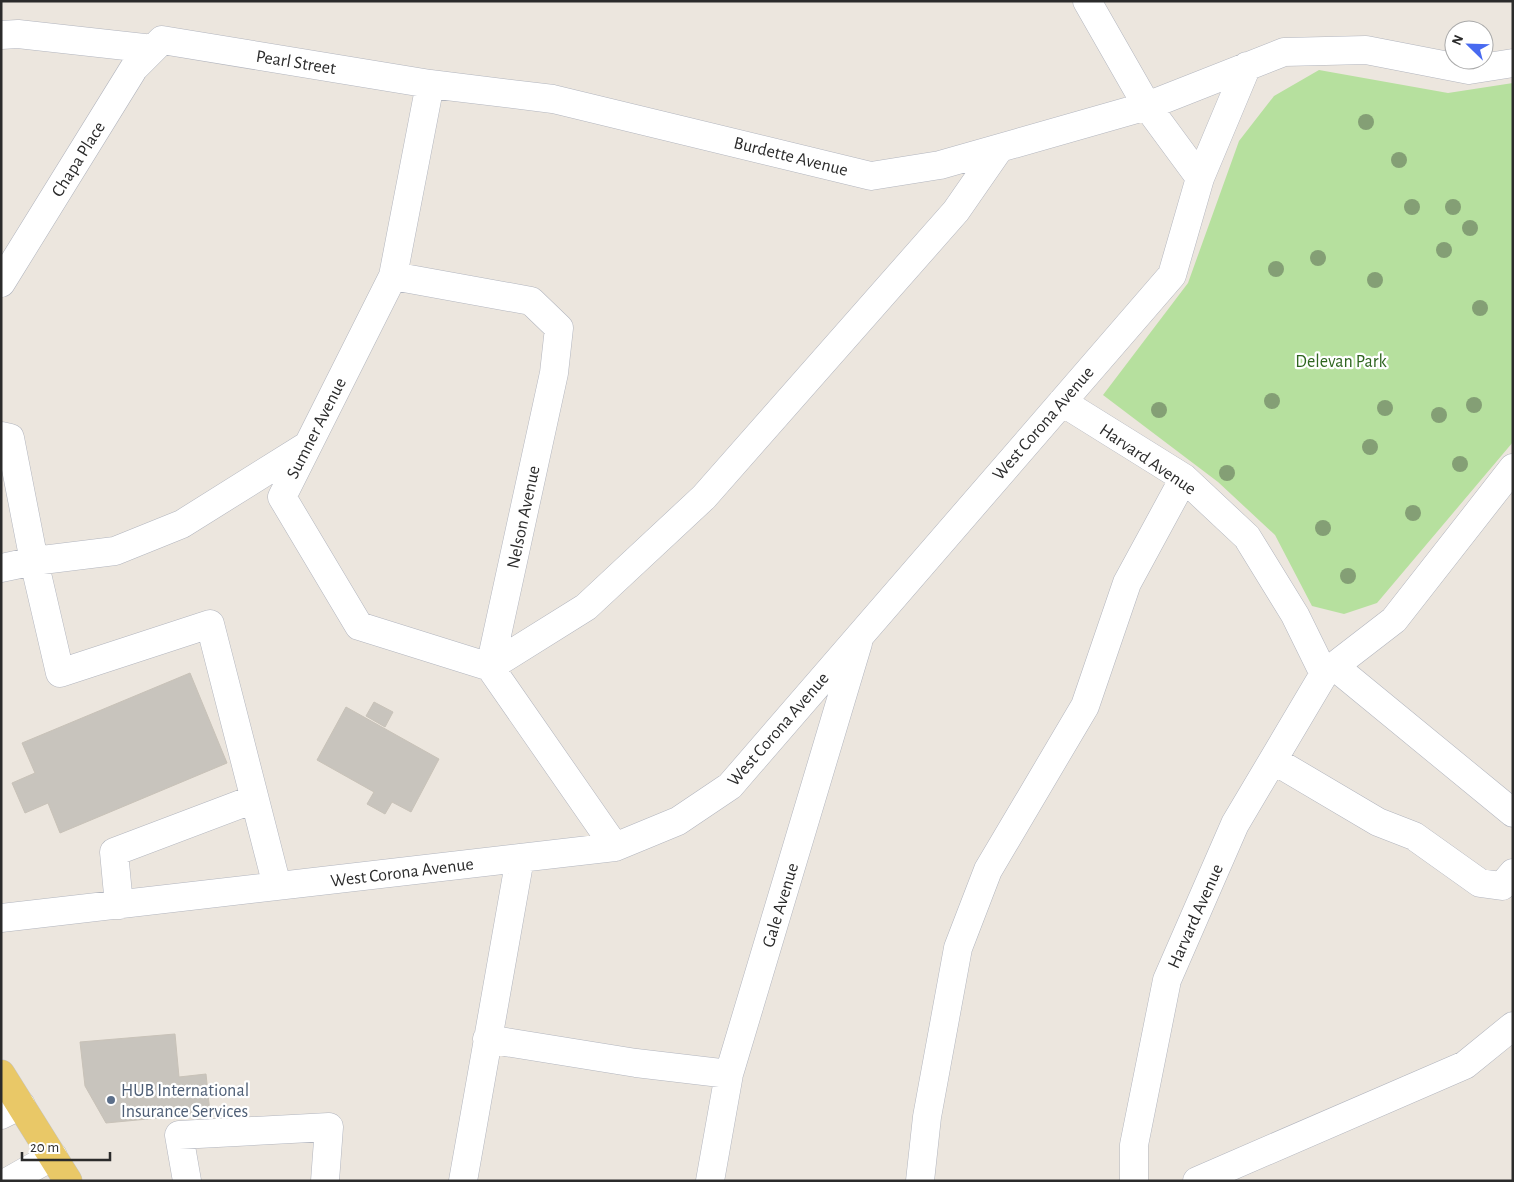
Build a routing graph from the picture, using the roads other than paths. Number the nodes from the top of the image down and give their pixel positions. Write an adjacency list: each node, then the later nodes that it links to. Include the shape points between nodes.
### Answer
1 (1088, 1): 7 (street)
2 (1, 35): 3 (street, Pearl Street)
3 (158, 45): 6 (street, Pearl Street); 11 (street, Chapa Place, via 134,68)
4 (1513, 63): 5 (street, via 1469,70 1366,50 1284,52)
5 (1247, 66): 7 (street); 9 (street, West Corona Avenue)
6 (430, 84): 8 (street, Burdette Avenue, via 553,99 870,176 940,165); 10 (street, Sumner Avenue)
7 (1147, 106): 8 (street, Burdette Avenue); 9 (street)
8 (999, 149): 20 (street, via 956,211 704,497 586,607)
9 (1200, 178): 12 (street, West Corona Avenue, via 1172,275)
10 (393, 276): 14 (street, Sumner Avenue); 20 (street, Nelson Avenue, via 531,301 560,328 554,373)
11 (1, 283)
12 (1062, 402): 16 (street, Harvard Avenue); 19 (street, West Corona Avenue)
13 (1, 436): 17 (street, via 10,438)
14 (308, 444): 17 (street, via 182,524 115,551); 20 (street, Sumner Avenue, via 282,497 359,626)
15 (1513, 468): 21 (street, Harvard Avenue, via 1394,620)
16 (1184, 478): 21 (street, Harvard Avenue, via 1247,537); 43 (street, via 1127,583 1085,706 988,870 958,948 927,1117)
17 (34, 561): 18 (street); 23 (street, via 60,673 210,624)
18 (1, 568)
19 (862, 632): 25 (street, West Corona Avenue, via 730,786 678,821); 34 (street, Gale Avenue)
20 (490, 667): 25 (street)
21 (1329, 670): 22 (street, Harvard Avenue); 24 (street)
22 (1274, 760): 27 (street, via 1378,822 1414,836 1480,883 1502,886); 44 (street, Harvard Avenue, via 1235,824 1167,980 1134,1145)
23 (254, 799): 28 (street); 29 (street, via 114,852)
24 (1513, 813)
25 (615, 847): 26 (street, West Corona Avenue)
26 (520, 858): 28 (street, West Corona Avenue); 32 (street)
27 (1513, 873)
28 (276, 886): 29 (street, West Corona Avenue)
29 (119, 905): 30 (street, West Corona Avenue)
30 (1, 918)
31 (1513, 1026): 45 (street, via 1465,1065)
32 (487, 1039): 34 (street); 41 (street)
33 (1, 1074): 35 (main road)
34 (729, 1074): 42 (street, Gale Avenue)
35 (11, 1110): 36 (main road)
36 (53, 1156): 37 (street); 38 (main road)
37 (9, 1181)
38 (68, 1181)
39 (187, 1181): 40 (street, via 179,1135 328,1127)
40 (325, 1181)
41 (463, 1181)
42 (710, 1181)
43 (920, 1181)
44 (1134, 1181)
45 (1197, 1181)

